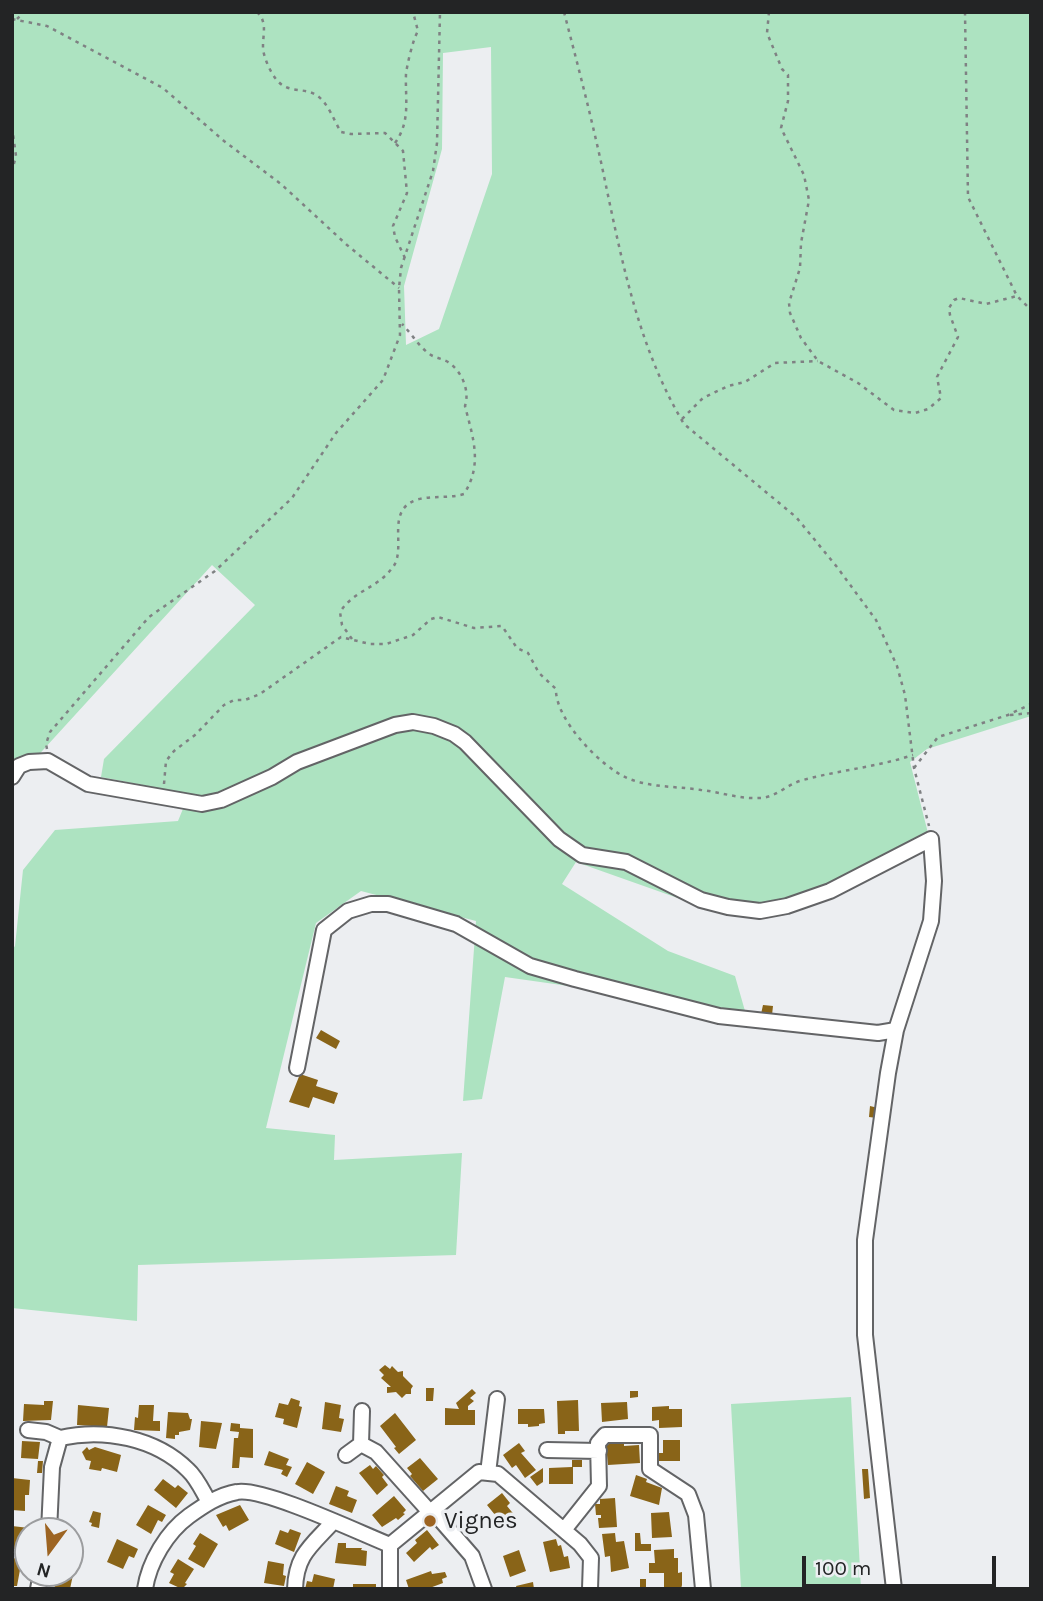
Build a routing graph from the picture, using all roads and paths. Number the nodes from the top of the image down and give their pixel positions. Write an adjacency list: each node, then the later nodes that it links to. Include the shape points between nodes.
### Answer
1 (24, 12): 8 (path)
2 (257, 12): 10 (path, via 264,23 263,53 277,81 296,91 315,93 341,131 384,133)
3 (413, 12): 10 (path, via 418,31 406,71 407,119)
4 (440, 12): 12 (path, via 435,162)
5 (564, 12): 18 (path, via 625,275 641,328)
6 (769, 12): 17 (path, via 767,33 788,75 781,128 804,175 809,200 790,313)
7 (965, 12): 14 (path, via 968,197)
8 (15, 19): 13 (path, via 47,26 163,88)
9 (12, 127): 11 (path, via 16,156)
10 (395, 143): 12 (path, via 403,151 407,193 393,226)
11 (12, 171)
12 (405, 258): 13 (path)
13 (399, 288): 16 (path)
14 (1017, 296): 15 (path); 17 (path, via 986,304 954,300 949,307 957,341 937,377 941,398 928,409 894,410)
15 (1030, 309)
16 (400, 322): 19 (path, via 425,351 447,361 462,378 475,470 464,494 417,500 401,512 399,558 378,582 348,600 340,612); 24 (path, via 400,335 383,380 336,433 292,498 215,571 149,617 50,732)
17 (818, 361): 18 (path, via 775,363 745,382 703,398)
18 (681, 419): 23 (path, via 796,517 876,620 905,695)
19 (352, 639): 23 (path, via 370,644 398,641 438,617 474,628 502,626 556,689 555,699 577,735 614,771 669,788 761,799 801,780); 27 (path, via 341,637 260,694 224,705 166,761 164,782)
20 (1031, 704): 22 (path)
21 (1031, 713): 22 (path)
22 (1008, 715): 25 (path, via 938,737)
23 (913, 755): 25 (path)
24 (48, 761): 26 (street, via 19,766); 27 (street, via 89,784)
25 (915, 768): 28 (path)
26 (12, 777)
27 (169, 799): 28 (street, via 202,804 221,800 297,762 395,724 413,722 444,729 465,742 559,839 582,855 626,862 701,900 729,907 760,911 787,906 831,891)
28 (931, 839): 29 (street, via 934,881 930,921)
29 (896, 1030): 30 (street, via 878,1033 719,1016 530,966 456,924 388,904 371,904 348,911 324,930); 52 (street, via 865,1240 865,1335)
30 (297, 1068)
31 (497, 1399): 39 (street)
32 (362, 1411): 35 (street)
33 (28, 1430): 34 (street)
34 (60, 1438): 40 (street, via 76,1434 122,1437 150,1444 191,1472); 42 (street, via 52,1468)
35 (361, 1444): 38 (street); 41 (street, via 376,1452)
36 (547, 1450): 37 (street)
37 (599, 1451): 44 (street, via 599,1486); 51 (street, via 598,1443 605,1435 650,1435 650,1469 688,1494 696,1515)
38 (346, 1455)
39 (488, 1473): 41 (street, via 479,1472); 44 (street, via 498,1474)
40 (209, 1502): 43 (street, via 250,1492); 47 (street, via 176,1526 160,1550)
41 (431, 1511): 45 (street); 46 (street, via 472,1556)
42 (50, 1517)
43 (333, 1522): 45 (street); 48 (street, via 299,1560)
44 (564, 1530): 50 (street, via 591,1558)
45 (390, 1545): 49 (street)
46 (482, 1588)
47 (145, 1589)
48 (295, 1589)
49 (390, 1589)
50 (590, 1589)
51 (704, 1589)
52 (894, 1589)

